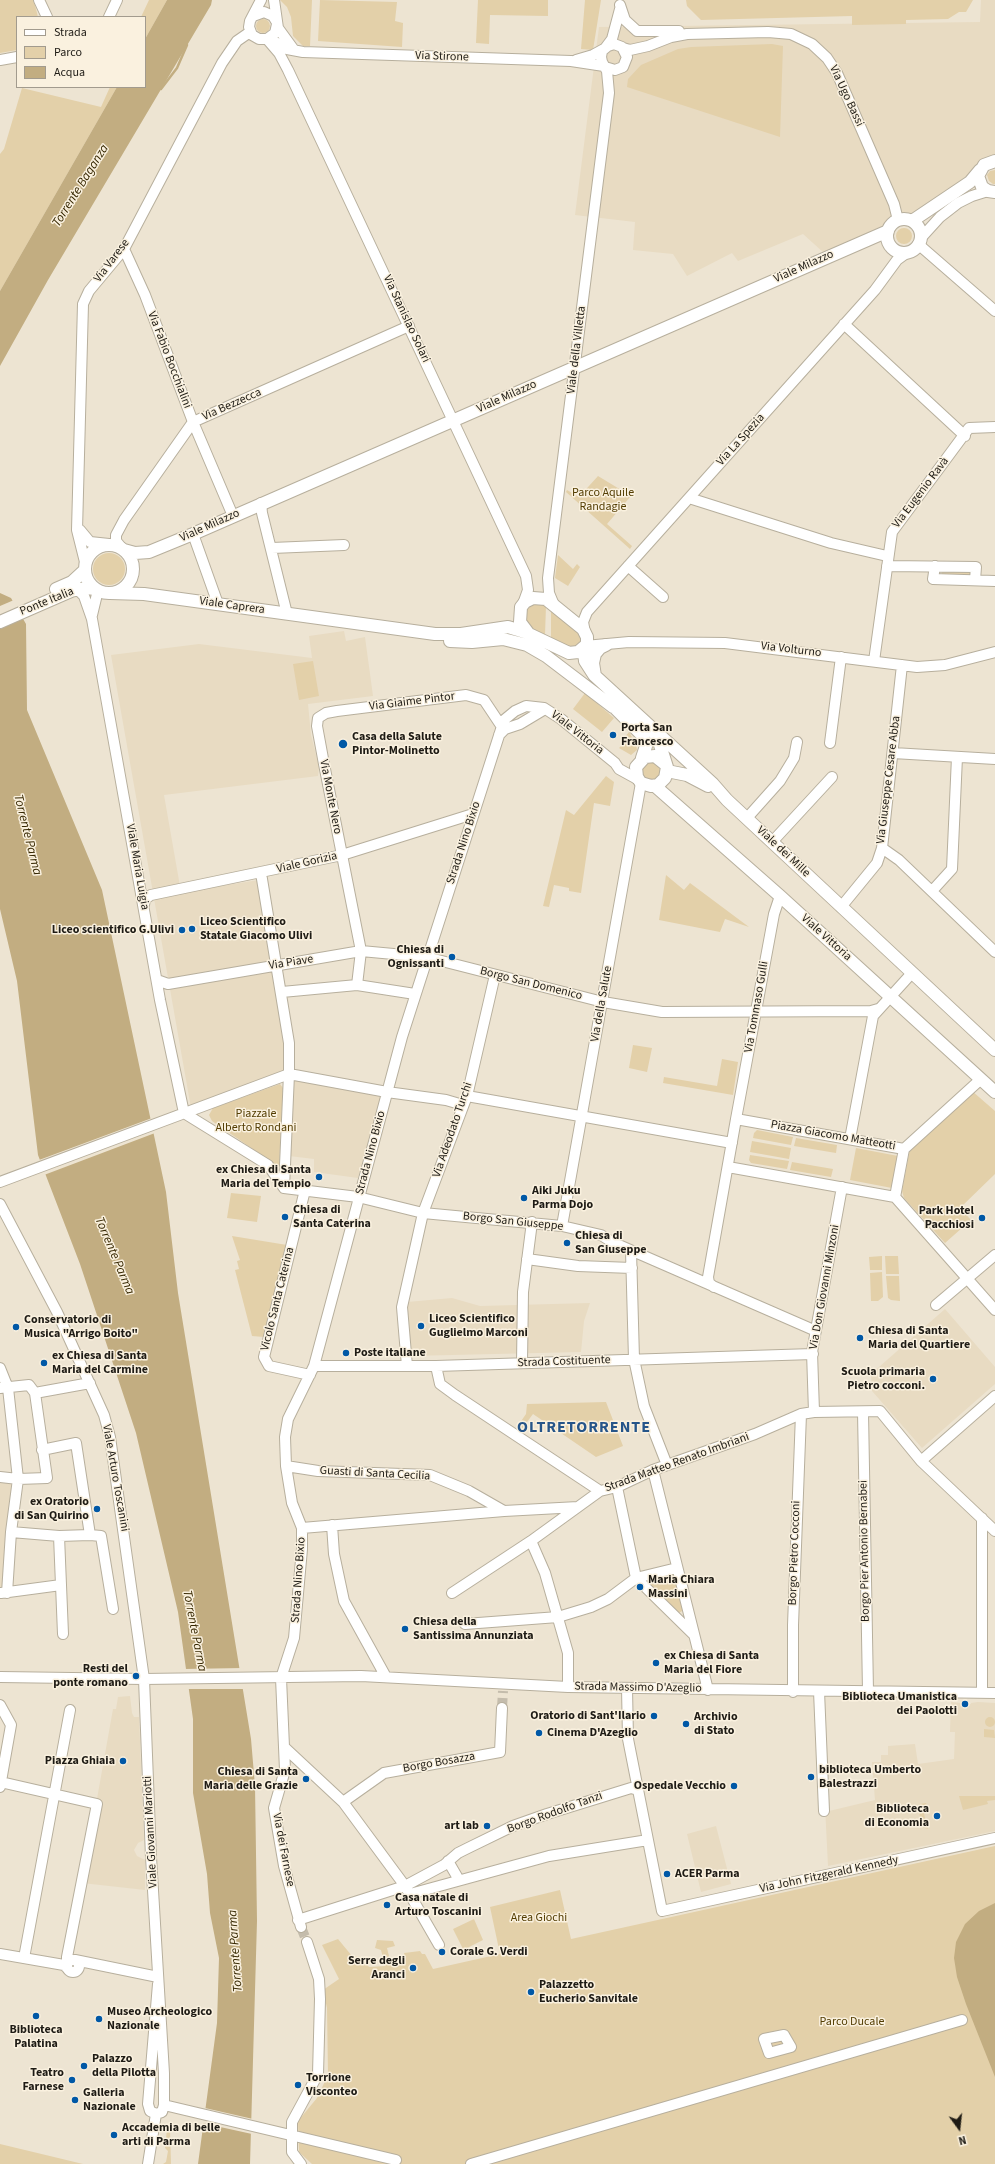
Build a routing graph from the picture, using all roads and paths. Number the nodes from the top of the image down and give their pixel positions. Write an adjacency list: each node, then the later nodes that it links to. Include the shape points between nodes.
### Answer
1 (39, 0): 6 (street)
2 (117, 0): 7 (street)
3 (261, 0): 8 (street)
4 (274, 0): 10 (street)
5 (621, 3): 9 (street); 12 (street, via 625,20 636,31 683,31)
6 (46, 15)
7 (109, 16)
8 (253, 16): 10 (street, via 264,12 270,14); 11 (street, via 249,24)
9 (619, 18): 15 (street, via 611,41); 16 (street)
10 (276, 23): 13 (street, via 276,31); 17 (street)
11 (250, 32): 13 (street, via 256,38); 30 (street, Via Varese, via 237,41 222,63)
12 (693, 34): 14 (street, Via Ugo Bassi, via 671,37); 26 (street, Via Ugo Bassi, via 782,33 798,37 818,48 830,61 839,77 894,204)
13 (268, 39): 17 (street, Via Stirone); 34 (street, Via Stanislao Solari, via 288,70)
14 (649, 46): 16 (street, Via Ugo Bassi, via 630,50); 21 (street, Via Ugo Bassi, via 632,57)
15 (605, 48): 16 (street, via 614,44); 20 (street, Via Stirone, via 593,55); 22 (street, via 601,57)
16 (622, 48): 21 (street, via 627,57)
17 (294, 50): 20 (street, Via Stirone)
18 (16, 57): 19 (street)
19 (0, 60)
20 (571, 61): 22 (street, Via Stirone)
21 (624, 66): 22 (street, via 615,70); 23 (street, Viale della Villetta, via 616,75)
22 (605, 67): 23 (street, Viale della Villetta)
23 (609, 93): 35 (street, Viale della Villetta)
24 (989, 162): 25 (main road, Via La Spezia, via 978,176 980,184); 27 (main road, Via La Spezia, via 970,182)
25 (992, 192): 29 (street, Via La Spezia, via 972,196 958,203 940,217)
26 (898, 220): 27 (main road); 28 (main road)
27 (912, 221): 29 (main road, via 919,229)
28 (888, 230): 31 (main road, via 890,245 898,251); 35 (main road, Viale Milazzo)
29 (919, 242): 31 (main road, Via La Spezia); 32 (street)
30 (124, 249): 37 (street, Via Fabio Bocchialini, via 145,295); 43 (street, Via Varese, via 88,292 83,304)
31 (908, 252): 33 (street, Via La Spezia, via 897,260 885,278)
32 (995, 311)
33 (844, 324): 39 (street); 40 (street, Via La Spezia)
34 (409, 326): 36 (street, Via Stanislao Solari); 37 (street, Via Bezzecca)
35 (574, 366): 36 (main road, Viale Milazzo); 58 (street, Viale della Villetta, via 548,578 550,596)
36 (454, 421): 41 (main road, Viale Milazzo); 57 (street, Via Stanislao Solari, via 527,578 528,590)
37 (193, 422): 42 (street, Via Fabio Bocchialini); 48 (street, Via Bezzecca, via 124,520 116,535)
38 (995, 427): 39 (street, Via Eugenio Ravà, via 969,428)
39 (965, 436): 49 (street, Via Eugenio Ravà, via 892,532)
40 (689, 498): 49 (street); 51 (street, Via La Spezia)
41 (261, 503): 42 (main road, Viale Milazzo); 47 (street)
42 (233, 516): 44 (main road, Viale Milazzo)
43 (78, 522): 45 (street, Via Varese, via 82,534 88,540); 50 (street, Via Varese, via 77,534)
44 (193, 534): 48 (main road, Viale Milazzo, via 149,552 135,553); 56 (street)
45 (109, 544): 48 (main road); 50 (main road, via 96,548)
46 (344, 545): 47 (street)
47 (272, 548): 60 (street)
48 (122, 549): 54 (main road, via 133,564 131,579 123,589)
49 (887, 561): 52 (street, via 976,567 976,580); 71 (street, Via Eugenio Ravà)
50 (85, 566): 53 (main road, Ponte Italia); 54 (main road, via 88,581)
51 (628, 566): 55 (street); 64 (street, Via La Spezia, via 585,614)
52 (995, 580)
53 (72, 586): 54 (main road, Ponte Italia); 59 (main road, Ponte Italia); 61 (street, Viale Maria Luigia, via 84,596); 62 (main road, Ponte Italia)
54 (101, 591): 56 (main road, Viale Caprera); 61 (street, Viale Maria Luigia)
55 (662, 597)
56 (218, 604): 60 (main road, Viale Caprera)
57 (523, 604): 58 (main road, via 540,597); 65 (main road, via 519,619)
58 (555, 606): 64 (main road)
59 (0, 614)
60 (287, 614): 63 (main road, Viale Caprera)
61 (92, 619): 101 (street, Viale Maria Luigia)
62 (0, 622)
63 (355, 623): 65 (main road, Viale Caprera, via 380,631 451,641); 65 (main road, Viale Caprera, via 446,634 514,628)
64 (585, 632): 68 (main road, Viale dei Mille)
65 (528, 639): 66 (main road); 74 (main road, via 546,656)
66 (552, 645): 68 (main road, via 573,654); 74 (main road)
67 (606, 645): 68 (street, Via Volturno); 70 (street, Via Volturno, via 629,642 725,643); 73 (main road, via 595,654 593,670)
68 (585, 646): 73 (main road, Viale dei Mille, via 585,662)
69 (995, 652): 72 (street, Via Volturno, via 945,666)
70 (841, 657): 71 (street, Via Volturno); 82 (street)
71 (874, 661): 72 (street, Via Volturno)
72 (902, 665): 83 (street, Via Giuseppe Cesare Abba)
73 (596, 677): 79 (main road, Viale dei Mille)
74 (613, 707): 86 (main road, via 645,738 646,751)
75 (519, 709): 76 (street, Viale Vittoria, via 533,706); 78 (street, Strada Nino Bixio, via 504,720)
76 (545, 709): 80 (street, via 520,724 505,729); 87 (street, Viale Vittoria, via 561,718)
77 (317, 726): 78 (street, Via Giaime Pintor, via 318,718 326,713 466,695 484,700); 97 (street, Via Monte Nero)
78 (502, 727): 80 (street, Strada Nino Bixio)
79 (649, 727): 88 (main road, via 658,740); 92 (main road, Viale dei Mille, via 714,784)
80 (498, 737): 93 (street, Strada Nino Bixio)
81 (798, 742): 94 (street, via 794,758 780,781)
82 (830, 744)
83 (893, 753): 84 (street); 96 (street, Via Giuseppe Cesare Abba)
84 (957, 757): 85 (street); 99 (street, via 952,869)
85 (995, 759)
86 (641, 760): 87 (street, Viale Vittoria, via 626,765); 88 (main road, via 655,756); 90 (main road, via 636,770)
87 (612, 761): 90 (street, Viale Vittoria, via 619,769)
88 (666, 767): 91 (main road, via 664,780); 92 (main road, via 699,780)
89 (832, 777): 95 (street)
90 (640, 782): 91 (main road); 114 (street, Via della Salute)
91 (655, 786): 100 (main road, Viale Vittoria)
92 (727, 800): 94 (main road, Viale dei Mille)
93 (473, 814): 97 (street, Viale Gorizia); 105 (street, Strada Nino Bixio)
94 (747, 818): 95 (main road, Viale dei Mille)
95 (772, 842): 102 (main road, Viale dei Mille)
96 (882, 848): 99 (street); 102 (street, Via Giuseppe Cesare Abba, via 877,863)
97 (342, 855): 98 (street, Viale Gorizia); 103 (street, Via Monte Nero)
98 (261, 873): 101 (street, Viale Gorizia, via 150,895 145,899); 106 (street)
99 (932, 891): 104 (street)
100 (780, 896): 113 (main road, Viale Vittoria); 116 (street, Via Tommaso Gulli, via 774,914)
101 (144, 905): 109 (street, Viale Maria Luigia)
102 (841, 907): 107 (main road, Viale dei Mille)
103 (361, 951): 105 (street, Via Piave); 106 (street, Via Piave); 110 (street, Via Monte Nero)
104 (995, 952)
105 (426, 957): 108 (street, Borgo San Domenico); 112 (street, Strada Nino Bixio)
106 (277, 964): 109 (street, Via Piave, via 168,984); 111 (street)
107 (912, 973): 113 (street); 117 (main road, Viale dei Mille)
108 (495, 975): 114 (street, Borgo San Domenico); 122 (street, Via Adeodato Turchi)
109 (157, 980): 123 (street, Viale Maria Luigia)
110 (356, 985): 111 (street); 112 (street)
111 (282, 992): 118 (street, via 289,1043)
112 (415, 994): 120 (street, Strada Nino Bixio)
113 (891, 996): 115 (street); 119 (main road, Viale Vittoria)
114 (603, 1002): 116 (street, Borgo San Domenico, via 662,1012); 124 (street, Via della Salute)
115 (878, 1009): 116 (street, Borgo San Domenico); 126 (street, via 872,1016)
116 (756, 1012): 125 (street, Via Tommaso Gulli)
117 (995, 1050)
118 (289, 1074): 120 (street); 123 (street); 132 (street)
119 (981, 1079): 121 (main road, Viale Vittoria); 128 (street)
120 (387, 1092): 122 (street); 134 (street, Strada Nino Bixio)
121 (995, 1092)
122 (465, 1100): 124 (street); 137 (street, Via Adeodato Turchi)
123 (184, 1113): 130 (street); 132 (street, via 268,1165)
124 (583, 1116): 127 (street); 139 (street, Via della Salute)
125 (736, 1118): 126 (street, Piazza Giacomo Matteotti); 127 (street)
126 (850, 1139): 128 (street, Piazza Giacomo Matteotti)
127 (732, 1142): 129 (street)
128 (904, 1149): 135 (street, Piazza Giacomo Matteotti)
129 (728, 1167): 131 (street); 145 (street, via 708,1277 709,1283)
130 (1, 1182)
131 (842, 1187): 135 (street); 148 (street, Via Don Giovanni Minzoni)
132 (284, 1188): 133 (street, Borgo San Giuseppe)
133 (305, 1190): 134 (street, Borgo San Giuseppe); 155 (street, Vicolo Santa Caterina, via 264,1357 269,1366)
134 (358, 1197): 137 (street, Borgo San Giuseppe); 155 (street, Strada Nino Bixio)
135 (895, 1197): 144 (street)
136 (0, 1204): 156 (street, Viale Arturo Toscanini, via 58,1312)
137 (423, 1213): 138 (street, Borgo San Giuseppe); 152 (street, Via Adeodato Turchi, via 402,1307)
138 (532, 1222): 139 (street, Borgo San Giuseppe); 142 (street)
139 (562, 1226): 140 (street, Borgo San Giuseppe, via 601,1235)
140 (631, 1251): 143 (street); 145 (street, Borgo San Giuseppe)
141 (995, 1255): 144 (street)
142 (527, 1259): 143 (street, via 578,1266); 151 (street, via 523,1292)
143 (632, 1268): 150 (street)
144 (967, 1279): 146 (street); 147 (street)
145 (714, 1287): 148 (street, Borgo San Giuseppe)
146 (936, 1306)
147 (995, 1310)
148 (816, 1331): 149 (street, Via Don Giovanni Minzoni)
149 (813, 1354): 150 (street, Strada Costituente); 160 (street, Via Don Giovanni Minzoni)
150 (634, 1359): 151 (street, Strada Costituente); 165 (street, via 644,1406)
151 (522, 1363): 153 (street, Strada Costituente)
152 (406, 1366): 153 (street, Strada Costituente); 155 (street, Strada Costituente)
153 (436, 1366): 171 (street, via 440,1384)
154 (0, 1368): 157 (street)
155 (312, 1371): 166 (street, Strada Nino Bixio, via 288,1419 285,1437)
156 (90, 1383): 158 (street); 195 (street, Viale Arturo Toscanini, via 104,1415 110,1438)
157 (4, 1388): 158 (street, via 29,1385); 169 (street)
158 (35, 1393): 163 (street)
159 (995, 1396): 164 (street)
160 (814, 1412): 161 (street, Strada Matteo Renato Imbriani); 162 (street, Strada Matteo Renato Imbriani)
161 (863, 1412): 164 (street, Strada Matteo Renato Imbriani, via 880,1411); 200 (street, Borgo Pier Antonio Bernabei)
162 (800, 1414): 165 (street, Strada Matteo Renato Imbriani, via 755,1434); 201 (street, Borgo Pietro Cocconi)
163 (42, 1450): 169 (street, via 47,1478); 179 (street, via 76,1444)
164 (921, 1461): 174 (street)
165 (667, 1465): 167 (street, Strada Matteo Renato Imbriani)
166 (286, 1466): 173 (street, Guasti di Santa Cecilia, via 318,1471 430,1475 469,1491); 176 (street, Strada Nino Bixio, via 292,1503)
167 (653, 1470): 170 (street, Strada Matteo Renato Imbriani); 182 (street)
168 (0, 1477): 169 (street)
169 (18, 1479): 178 (street)
170 (617, 1487): 171 (street, Strada Matteo Renato Imbriani); 183 (street)
171 (600, 1491): 172 (street, Strada Matteo Renato Imbriani)
172 (578, 1507): 173 (street); 181 (street, Strada Matteo Renato Imbriani)
173 (504, 1511): 175 (street)
174 (982, 1518): 177 (street); 202 (street)
175 (332, 1525): 176 (street); 193 (street, via 334,1554 344,1602)
176 (302, 1528): 194 (street, Strada Nino Bixio, via 294,1638)
177 (995, 1531)
178 (12, 1532): 180 (street); 185 (street)
179 (90, 1535): 180 (street); 187 (street, via 101,1536)
180 (58, 1536): 184 (street)
181 (531, 1541): 186 (street, Strada Matteo Renato Imbriani); 188 (street, via 542,1565)
182 (677, 1568): 183 (street); 191 (street)
183 (636, 1578): 188 (street, via 608,1599); 191 (street)
184 (61, 1585): 185 (street); 190 (street)
185 (3, 1593)
186 (452, 1593)
187 (113, 1609)
188 (558, 1617): 189 (street); 196 (street, via 568,1653)
189 (465, 1624)
190 (63, 1634)
191 (692, 1634): 198 (street)
192 (0, 1677): 195 (street, Strada Massimo D'Azeglio)
193 (386, 1677): 194 (street, Strada Massimo D'Azeglio); 196 (street, Strada Massimo D'Azeglio, via 503,1688)
194 (281, 1678): 195 (street, Strada Massimo D'Azeglio); 207 (street, Via dei Farnese)
195 (144, 1679): 224 (street, Viale Giovanni Mariotti)
196 (568, 1687): 197 (street, Strada Massimo D'Azeglio)
197 (627, 1688): 198 (street, Strada Massimo D'Azeglio); 209 (street, via 628,1739)
198 (708, 1690): 201 (street, Strada Massimo D'Azeglio)
199 (819, 1691): 200 (street, Strada Massimo D'Azeglio); 201 (street, Strada Massimo D'Azeglio); 212 (street)
200 (868, 1691): 202 (street, Strada Massimo D'Azeglio)
201 (793, 1692)
202 (982, 1692): 203 (street, Strada Massimo D'Azeglio)
203 (995, 1693)
204 (0, 1705): 208 (street, via 11,1725)
205 (502, 1708): 211 (street, Borgo Bosazza, via 500,1752 384,1773)
206 (70, 1712): 210 (street)
207 (284, 1747): 211 (street); 218 (street, Via dei Farnese, via 285,1770 274,1811 284,1866)
208 (1, 1784): 210 (street)
209 (638, 1790): 214 (street); 215 (street, Borgo Rodolfo Tanzi, via 631,1788 540,1816 468,1848)
210 (55, 1795): 222 (street); 223 (street, via 97,1804)
211 (343, 1802): 217 (street)
212 (824, 1811)
213 (995, 1838): 214 (street, Via John Fitzgerald Kennedy, via 662,1911)
214 (648, 1840): 216 (street, via 549,1856)
215 (448, 1861): 216 (street); 217 (street, Borgo Rodolfo Tanzi)
216 (460, 1880): 217 (street)
217 (407, 1890): 218 (street, Borgo Rodolfo Tanzi); 220 (street)
218 (300, 1924)
219 (307, 1942): 229 (street, via 319,1979 318,2074 295,2113)
220 (439, 1946)
221 (0, 1954): 222 (street)
222 (24, 1958): 223 (street, via 64,1965)
223 (72, 1962): 224 (street)
224 (158, 1980): 226 (street, Viale Giovanni Mariotti); 227 (street, Viale Giovanni Mariotti)
225 (962, 2020): 233 (street)
226 (149, 2096): 227 (street, via 157,2093); 228 (street, via 149,2108)
227 (167, 2104): 228 (street, via 162,2112); 229 (street)
228 (156, 2114): 231 (street)
229 (287, 2135): 230 (street); 232 (street, via 293,2154)
230 (396, 2160)
231 (148, 2164)
232 (301, 2164)
233 (471, 2164)

